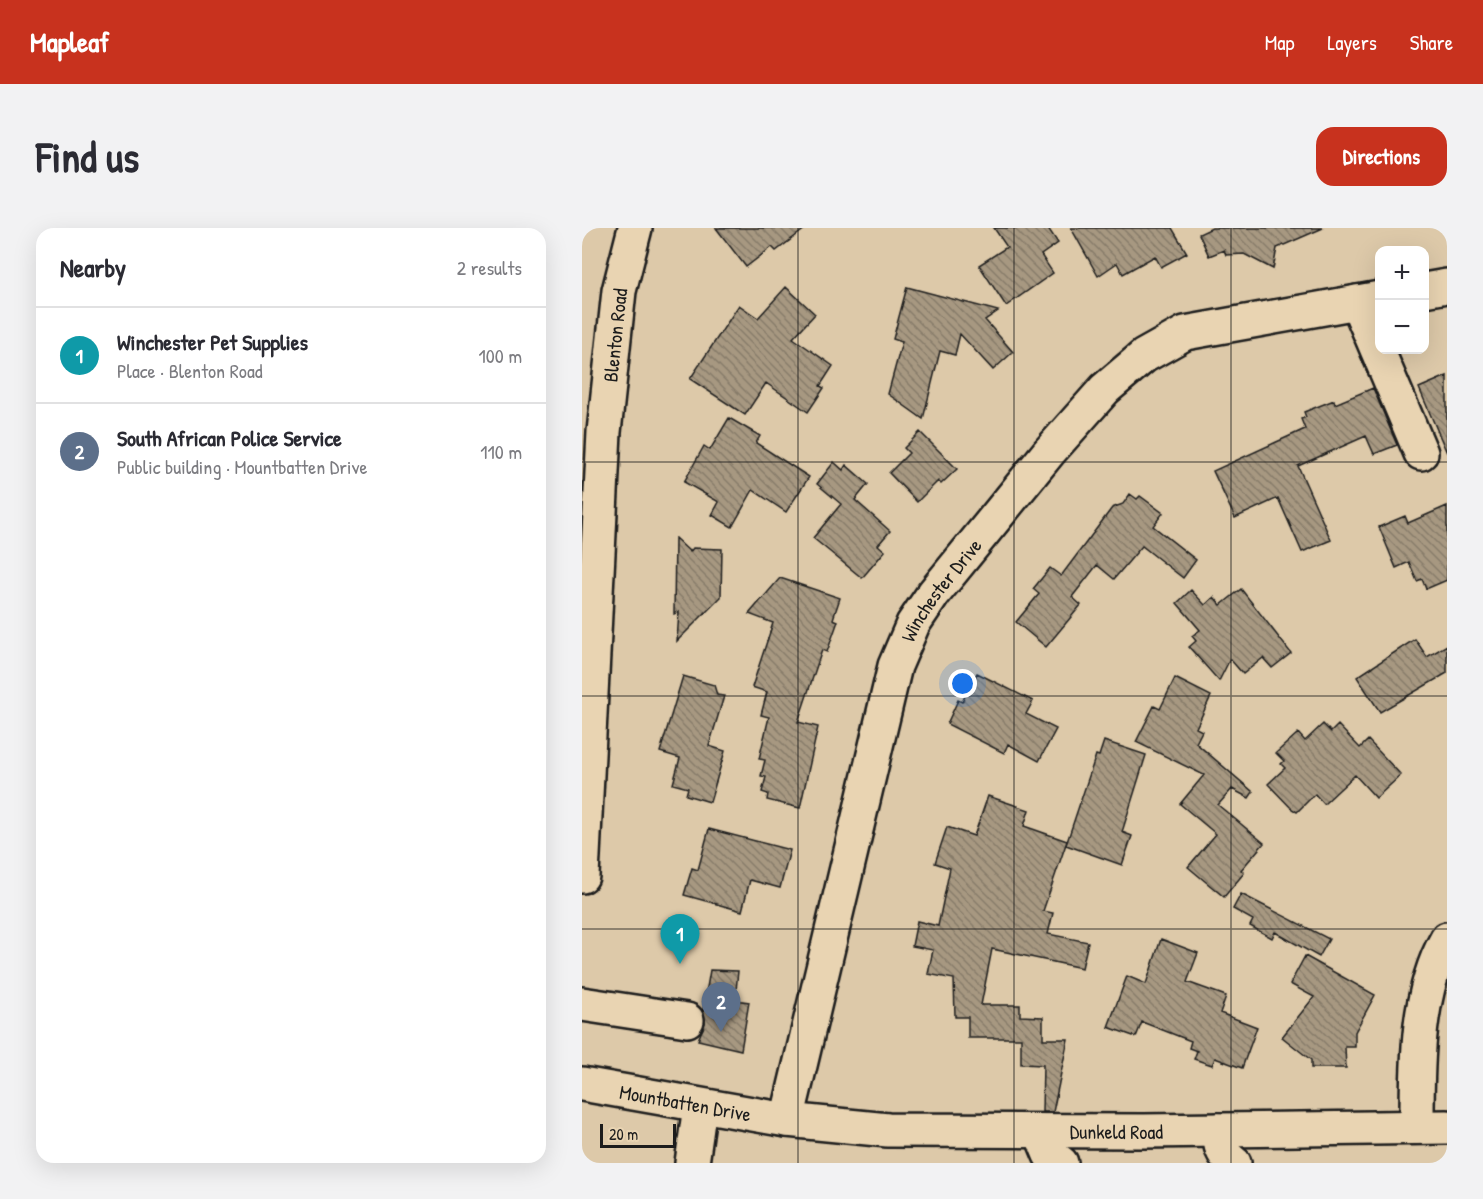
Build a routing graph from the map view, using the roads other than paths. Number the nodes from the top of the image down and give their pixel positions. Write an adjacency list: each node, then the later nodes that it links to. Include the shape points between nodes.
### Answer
1 (635, 228): 6 (street, Blenton Road, via 620,291 604,432)
2 (1447, 286): 3 (street)
3 (1429, 289)
4 (1368, 300): 5 (street); 12 (street, Winchester Drive, via 1185,333 1144,356 1105,389 1056,444 934,593 913,624 895,666)
5 (1421, 453)
6 (582, 876)
7 (1447, 939): 13 (street, via 1425,1006 1417,1094)
8 (582, 1004): 9 (street)
9 (687, 1020)
10 (582, 1084): 11 (street, Mountbatten Drive)
11 (700, 1106): 12 (street, Mountbatten Drive); 16 (street)
12 (788, 1120): 15 (street, Dunkeld Road, via 888,1130)
13 (1432, 1127): 14 (street, Dunkeld Road)
14 (1219, 1130): 15 (street, Dunkeld Road); 18 (street, via 1224,1156)
15 (1040, 1131): 17 (street, via 1050,1155)
16 (692, 1163)
17 (1061, 1163)
18 (1234, 1163)

